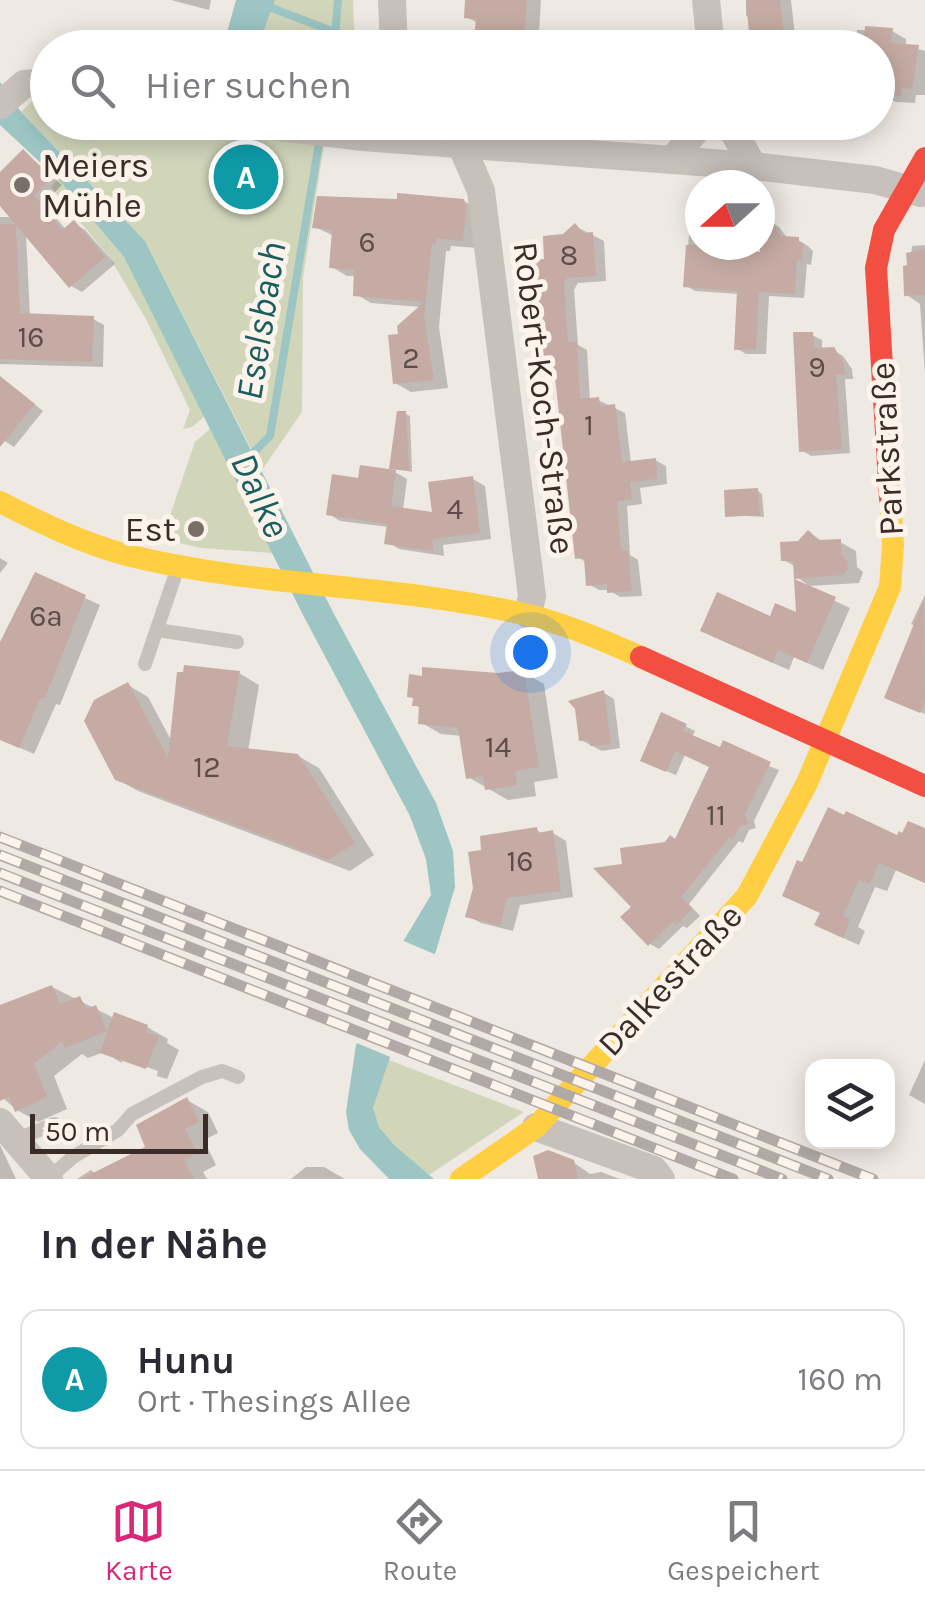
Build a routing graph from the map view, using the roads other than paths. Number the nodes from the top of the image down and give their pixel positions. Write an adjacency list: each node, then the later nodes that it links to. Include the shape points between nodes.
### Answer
1 (392, 0): 3 (street)
2 (706, 0): 4 (street)
3 (393, 30)
4 (709, 30)
5 (30, 83): 6 (street)
6 (6, 99)
7 (447, 140): 15 (street, Robert-Koch-Straße)
8 (473, 140): 11 (street)
9 (689, 140): 13 (street)
10 (738, 140): 14 (street)
11 (514, 147): 13 (street); 15 (street)
12 (925, 158): 16 (street, Parkstraße)
13 (674, 160): 14 (street)
14 (753, 166): 16 (street)
15 (481, 191): 19 (street, Robert-Koch-Straße, via 532,596)
16 (915, 191): 23 (street, Parkstraße, via 884,230 876,268 890,587)
17 (0, 502): 18 (street, via 36,524)
18 (178, 566): 19 (street); 20 (lane)
19 (528, 614): 23 (street)
20 (156, 630): 21 (lane); 22 (lane)
21 (237, 642)
22 (145, 664)
23 (827, 740): 24 (street); 27 (street, Dalkestraße, via 747,896)
24 (925, 786)
25 (238, 1077): 29 (lane, via 222,1071 202,1076 132,1114)
26 (54, 1124): 28 (lane)
27 (536, 1127): 30 (street, Dalkestraße); 31 (street, via 654,1170)
28 (7, 1131): 29 (street)
29 (49, 1178)
30 (461, 1179)
31 (661, 1179)

